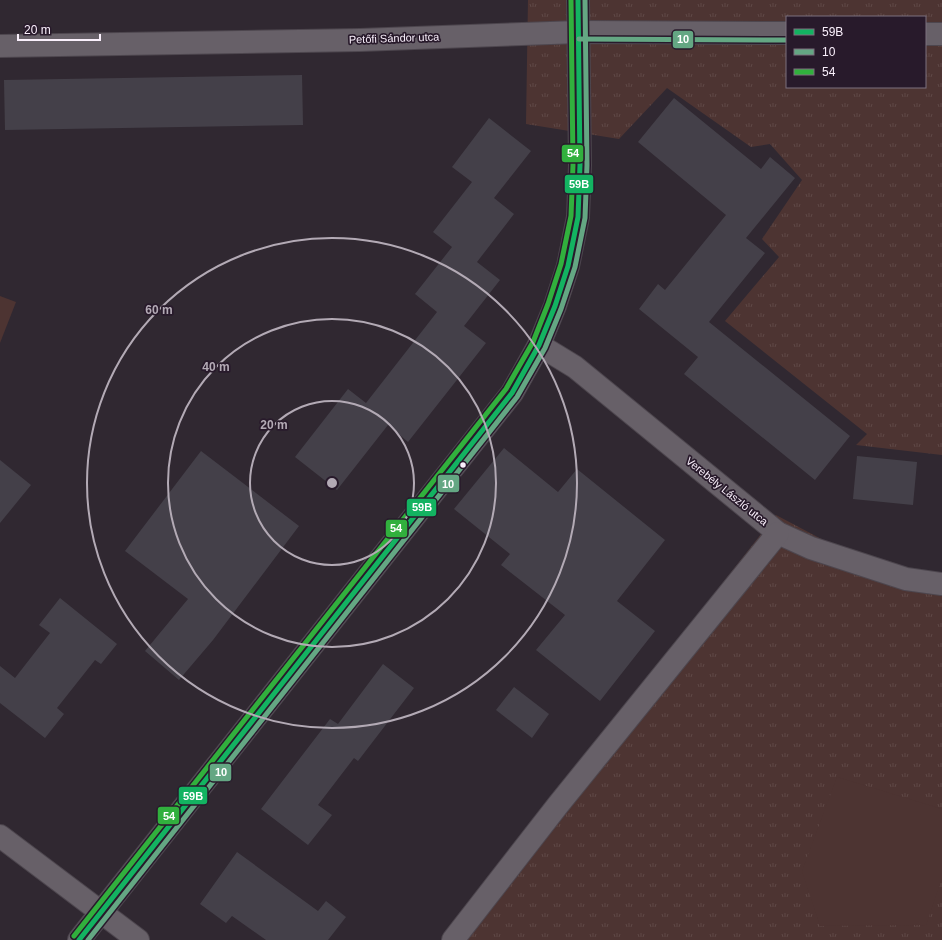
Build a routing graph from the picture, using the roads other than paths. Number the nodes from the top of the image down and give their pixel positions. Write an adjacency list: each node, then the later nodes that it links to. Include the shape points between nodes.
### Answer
1 (578, 0): 2 (street)
2 (579, 32): 3 (street, Petőfi Sándor utca); 6 (street, Petőfi Sándor utca, via 360,40); 7 (street, via 578,217 568,266 556,306)
3 (786, 33)
4 (926, 34): 5 (street)
5 (942, 34)
6 (0, 46)
7 (539, 345): 8 (street, Verebély László utca, via 575,367); 11 (street, via 512,393)
8 (778, 533): 9 (street, Verebély László utca, via 811,548 906,580); 14 (street, via 558,805)
9 (942, 584)
10 (0, 836): 11 (street)
11 (101, 912): 12 (street); 13 (street)
12 (79, 940)
13 (138, 940)
14 (453, 940)

